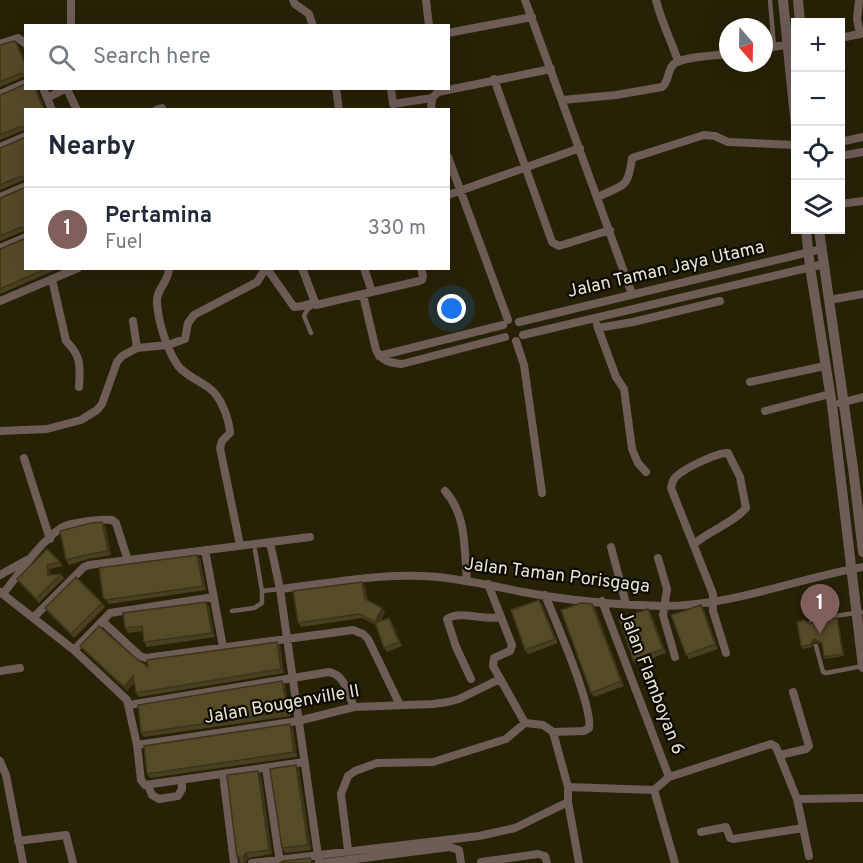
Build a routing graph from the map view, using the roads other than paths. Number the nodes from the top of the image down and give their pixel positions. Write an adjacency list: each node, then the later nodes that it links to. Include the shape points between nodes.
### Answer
1 (71, 0): 12 (street)
2 (293, 0): 13 (street, via 309,14)
3 (426, 0): 14 (street)
4 (525, 0): 10 (street)
5 (656, 0): 23 (street)
6 (770, 0): 21 (lane)
7 (783, 0): 20 (street)
8 (798, 0): 11 (street)
9 (859, 0): 16 (street, via 856,19)
10 (532, 17): 15 (street); 24 (street)
11 (800, 18)
12 (71, 24)
13 (312, 24)
14 (429, 24)
15 (450, 33)
16 (861, 37): 17 (street)
17 (845, 38)
18 (1, 41): 19 (street, via 15,38)
19 (24, 42)
20 (791, 44): 21 (street)
21 (774, 47)
22 (719, 55): 23 (street)
23 (678, 61): 37 (street, via 662,87)
24 (551, 69): 26 (street); 37 (street)
25 (792, 72): 42 (street)
26 (494, 79): 33 (street); 52 (street)
27 (24, 84): 35 (street)
28 (45, 90): 36 (street)
29 (65, 90): 36 (street)
30 (67, 90): 39 (street)
31 (336, 90): 40 (street)
32 (391, 90): 34 (street, via 393,104)
33 (450, 90)
34 (436, 93): 41 (street)
35 (0, 94)
36 (47, 98): 38 (street)
37 (562, 100): 48 (street)
38 (51, 108)
39 (76, 108)
40 (339, 108)
41 (432, 108)
42 (795, 126)
43 (24, 137): 47 (street)
44 (863, 137): 45 (street)
45 (845, 141)
46 (791, 145): 57 (street, via 728,142 704,135 632,158 626,183)
47 (0, 147)
48 (580, 148): 52 (street); 57 (street)
49 (863, 152): 50 (street)
50 (845, 153)
51 (450, 162): 54 (street)
52 (526, 168): 54 (street); 60 (street, via 555,246)
53 (24, 187): 56 (street)
54 (461, 191): 55 (street); 87 (street)
55 (450, 194)
56 (0, 197)
57 (598, 197): 60 (street)
58 (863, 201): 59 (street)
59 (845, 203)
60 (610, 230): 77 (street)
61 (806, 234): 66 (street)
62 (820, 234): 65 (street)
63 (24, 238): 64 (street)
64 (0, 248)
65 (822, 249): 66 (street, Jalan Taman Jaya Utama); 67 (street)
66 (808, 253): 68 (street); 77 (street, Jalan Taman Jaya Utama)
67 (824, 264): 68 (street, Jalan Taman Jaya Utama); 79 (street)
68 (810, 267): 75 (street, Jalan Taman Jaya Utama); 97 (street)
69 (73, 270): 74 (street)
70 (169, 270): 94 (street, via 156,299)
71 (303, 270): 82 (street)
72 (364, 270): 76 (street)
73 (422, 270): 76 (street, via 422,280)
74 (52, 279): 80 (street); 99 (street, via 66,340 80,362)
75 (700, 293): 83 (street); 84 (street, Jalan Taman Jaya Utama)
76 (368, 294): 82 (street); 96 (street)
77 (632, 294): 88 (street, Jalan Taman Jaya Utama)
78 (863, 294): 79 (street)
79 (831, 299): 102 (street)
80 (0, 301)
81 (720, 301): 83 (street)
82 (316, 303): 91 (lane, via 305,313); 94 (street, via 294,307 277,280 268,270 264,271 257,282 200,310 188,323 186,339)
83 (703, 305): 89 (street)
84 (630, 310): 85 (street, Jalan Taman Jaya Utama); 89 (street)
85 (596, 318): 90 (street); 93 (street, Jalan Taman Jaya Utama)
86 (133, 321): 95 (street)
87 (506, 322): 88 (street); 92 (street); 96 (street)
88 (519, 322): 93 (street)
89 (633, 322): 90 (street)
90 (598, 328): 106 (street, via 624,389 632,449)
91 (311, 333)
92 (505, 337): 93 (street); 96 (street, via 402,364)
93 (519, 338): 108 (street)
94 (168, 345): 95 (street); 114 (street, via 186,374 217,396 230,426 220,448)
95 (137, 348): 104 (street, via 118,359 102,404 91,415 59,427)
96 (379, 356)
97 (825, 366): 98 (street); 101 (street)
98 (750, 381)
99 (79, 387)
100 (863, 397): 102 (street)
101 (831, 400): 102 (street); 103 (street); 122 (street)
102 (847, 401): 109 (street)
103 (765, 411)
104 (0, 431)
105 (24, 458): 111 (street)
106 (646, 472)
107 (445, 490): 124 (street, via 457,506 462,524)
108 (542, 493)
109 (861, 516): 118 (street)
110 (310, 537): 112 (street)
111 (50, 539): 120 (street); 121 (street, via 66,526 109,519 116,524)
112 (268, 543): 114 (street); 126 (street)
113 (694, 544): 113 (street, via 672,483 681,473 729,453 740,477 746,508); 132 (street)
114 (240, 545): 116 (street)
115 (611, 547): 133 (street)
116 (205, 550): 121 (street); 130 (street)
117 (255, 550): 127 (lane)
118 (863, 552)
119 (658, 558): 134 (street, via 667,589)
120 (30, 559): 123 (street); 128 (street)
121 (128, 561): 137 (street, via 84,567)
122 (857, 568): 132 (street, Jalan Taman Porisgaga); 136 (street)
123 (0, 574)
124 (467, 581): 125 (street, Jalan Taman Porisgaga); 126 (street, Jalan Taman Porisgaga, via 389,576)
125 (488, 584): 129 (street, Jalan Taman Porisgaga); 138 (street)
126 (280, 589): 127 (lane); 141 (street)
127 (262, 591): 135 (lane, via 260,605)
128 (2, 593): 137 (street)
129 (545, 594): 131 (street, Jalan Taman Porisgaga); 159 (street, via 586,700 590,723 584,731)
130 (214, 597): 139 (street, via 110,613); 143 (street)
131 (602, 602): 133 (street, Jalan Taman Porisgaga); 166 (street, Jalan Flamboyan 6)
132 (713, 603): 134 (street, Jalan Taman Porisgaga); 145 (street)
133 (626, 604): 134 (street, Jalan Taman Porisgaga)
134 (664, 606): 146 (street)
135 (232, 611)
136 (859, 612): 140 (lane); 147 (street)
137 (34, 617): 144 (street)
138 (501, 617): 151 (street, via 457,615 447,619); 152 (street, via 512,645 510,651 493,661)
139 (102, 621): 143 (street, via 146,658); 144 (street)
140 (811, 622)
141 (287, 638): 143 (street); 150 (street); 155 (street, via 353,630 363,634)
142 (816, 646): 147 (lane, via 823,672)
143 (223, 647)
144 (74, 650): 154 (street)
145 (726, 653)
146 (675, 657)
147 (863, 666)
148 (20, 668): 149 (street)
149 (0, 671)
150 (293, 679): 154 (street); 156 (street, via 329,672 338,675); 157 (street)
151 (471, 679)
152 (500, 680): 155 (street, Jalan Bougenville II, via 459,699); 158 (street)
153 (793, 692): 161 (street, via 809,746)
154 (129, 705): 160 (street)
155 (400, 705): 156 (street, Jalan Bougenville II)
156 (354, 707): 157 (street, Jalan Bougenville II)
157 (298, 720): 160 (street, Jalan Bougenville II); 163 (street)
158 (525, 723): 159 (street, via 543,725); 177 (street, via 506,738 441,760 377,763 348,776 341,794)
159 (553, 732): 169 (street)
160 (137, 745): 168 (street, via 141,780)
161 (780, 755): 166 (street, via 774,745 768,744); 172 (street)
162 (0, 761): 176 (street)
163 (304, 762): 164 (street); 180 (street)
164 (266, 768): 165 (street); 182 (street)
165 (224, 774): 167 (street); 187 (street)
166 (669, 777): 170 (street)
167 (182, 780): 168 (street); 168 (street, via 178,796 159,799 152,795)
168 (148, 785)
169 (568, 787): 170 (street); 173 (street)
170 (654, 790): 194 (street)
171 (863, 798): 172 (street)
172 (797, 799): 174 (street)
173 (568, 802): 177 (street, via 515,828 494,833); 193 (street)
174 (803, 828): 175 (street, via 733,840 726,827); 179 (street)
175 (701, 832)
176 (18, 841): 185 (street); 186 (street, via 66,835)
177 (348, 850): 180 (street)
178 (416, 852): 181 (street); 190 (street); 191 (street, via 456,848)
179 (810, 856)
180 (318, 859): 182 (street)
181 (378, 860): 189 (street)
182 (280, 861): 188 (street)
183 (493, 861): 184 (street); 192 (street, via 538,854 545,856)
184 (481, 862)
185 (23, 863)
186 (73, 863)
187 (234, 863)
188 (252, 863)
189 (324, 863)
190 (417, 863)
191 (461, 863)
192 (547, 863)
193 (579, 863)
194 (675, 863)

